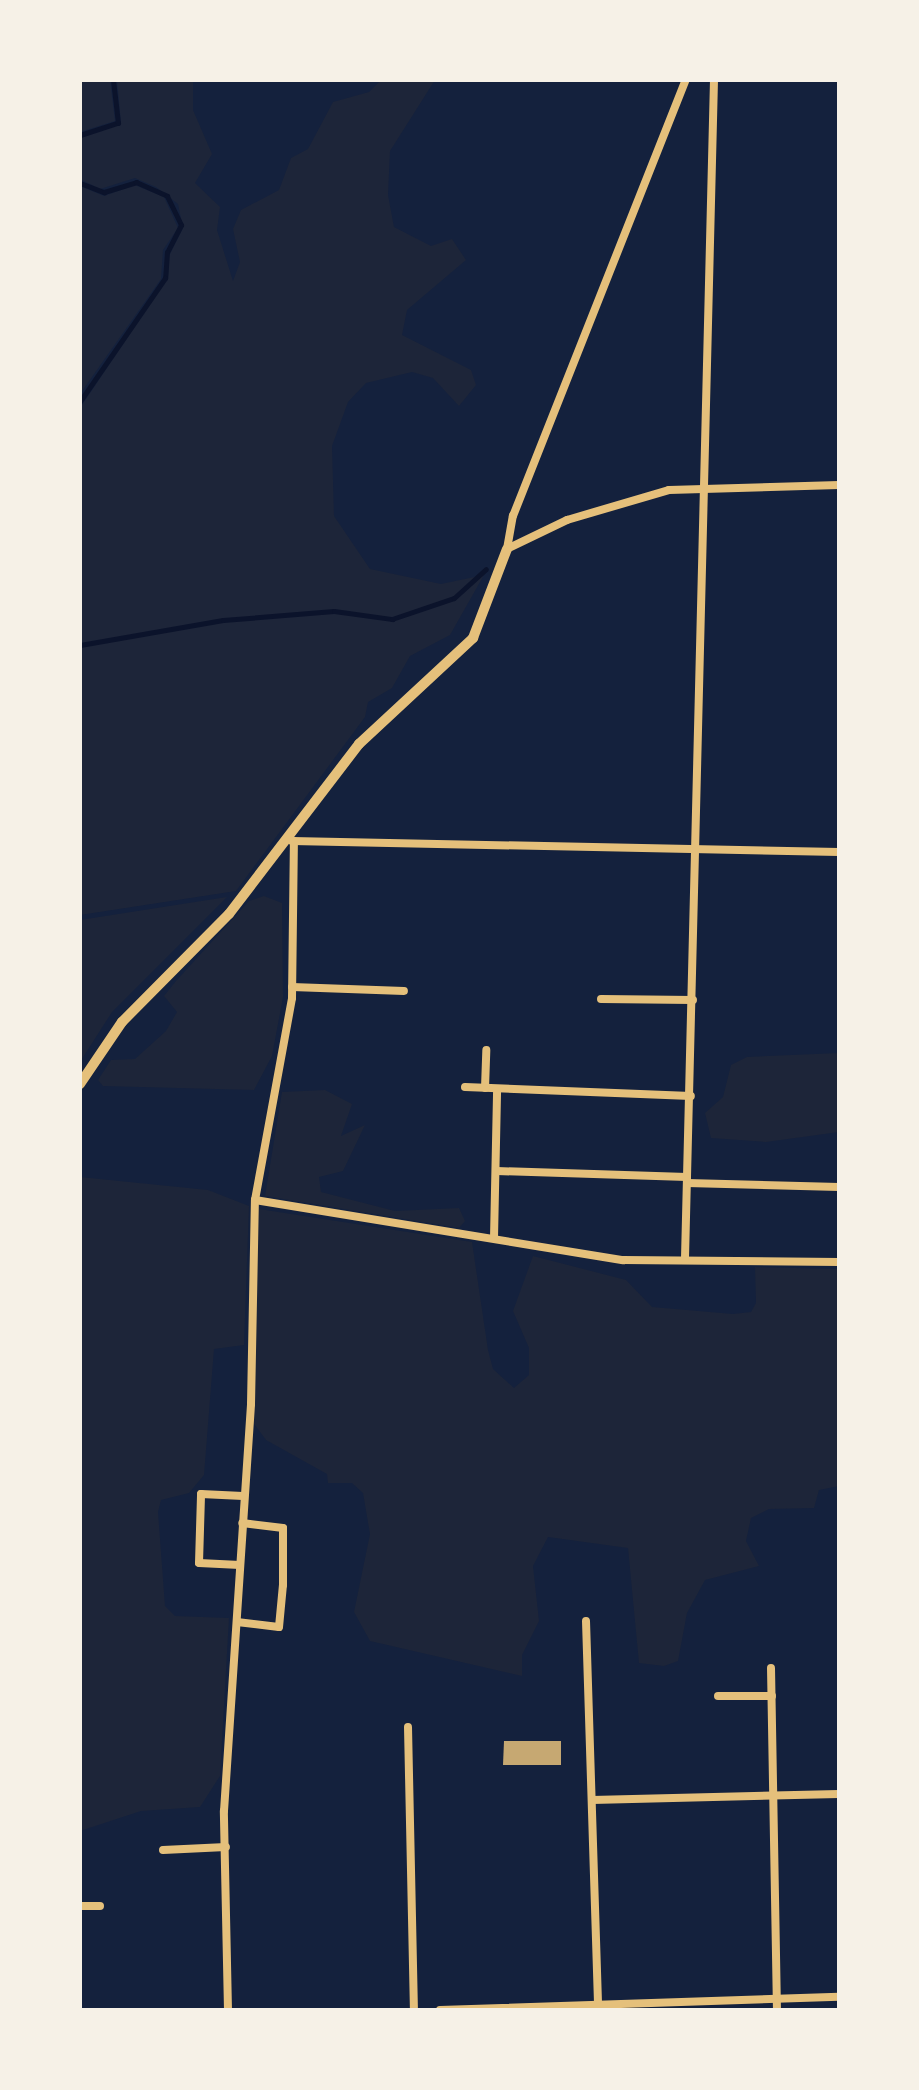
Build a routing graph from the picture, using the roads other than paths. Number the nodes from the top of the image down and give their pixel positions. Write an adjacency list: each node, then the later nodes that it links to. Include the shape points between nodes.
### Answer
1 (686, 80): 5 (street, via 513,516)
2 (714, 80): 4 (street)
3 (839, 485): 4 (street)
4 (701, 486): 5 (street, via 609,506); 7 (street)
5 (507, 549): 6 (street, via 473,638 359,744)
6 (291, 841): 7 (street); 9 (street); 14 (street, via 229,914 122,1022)
7 (697, 850): 8 (street); 12 (street)
8 (839, 852)
9 (292, 987): 10 (street); 22 (street)
10 (404, 991)
11 (601, 999): 12 (street)
12 (693, 1000): 18 (street)
13 (486, 1050): 16 (street)
14 (80, 1084)
15 (465, 1087): 16 (street)
16 (485, 1088): 17 (street)
17 (497, 1089): 18 (street); 19 (street)
18 (691, 1096): 20 (street)
19 (497, 1171): 20 (street); 23 (street)
20 (687, 1180): 21 (street); 24 (street)
21 (839, 1187)
22 (255, 1200): 23 (street); 26 (street)
23 (494, 1238): 24 (street, via 623,1260)
24 (685, 1258): 25 (street)
25 (839, 1262)
26 (243, 1496): 27 (street); 28 (street, via 201,1494 199,1563)
27 (242, 1523): 28 (street); 30 (street, via 283,1528 283,1585 279,1627)
28 (240, 1565): 30 (street)
29 (586, 1621): 37 (street)
30 (237, 1622): 38 (street)
31 (771, 1668): 33 (street)
32 (718, 1696): 33 (street)
33 (772, 1696): 36 (street)
34 (408, 1727): 46 (street)
35 (839, 1794): 36 (street)
36 (774, 1795): 37 (street); 43 (street)
37 (592, 1800): 44 (street)
38 (226, 1847): 39 (street); 45 (street)
39 (163, 1850)
40 (80, 1906): 41 (street)
41 (100, 1906)
42 (839, 1997): 43 (street)
43 (777, 1998): 44 (street); 48 (street)
44 (598, 2007): 47 (street)
45 (228, 2010)
46 (414, 2010)
47 (440, 2010)
48 (777, 2010)

